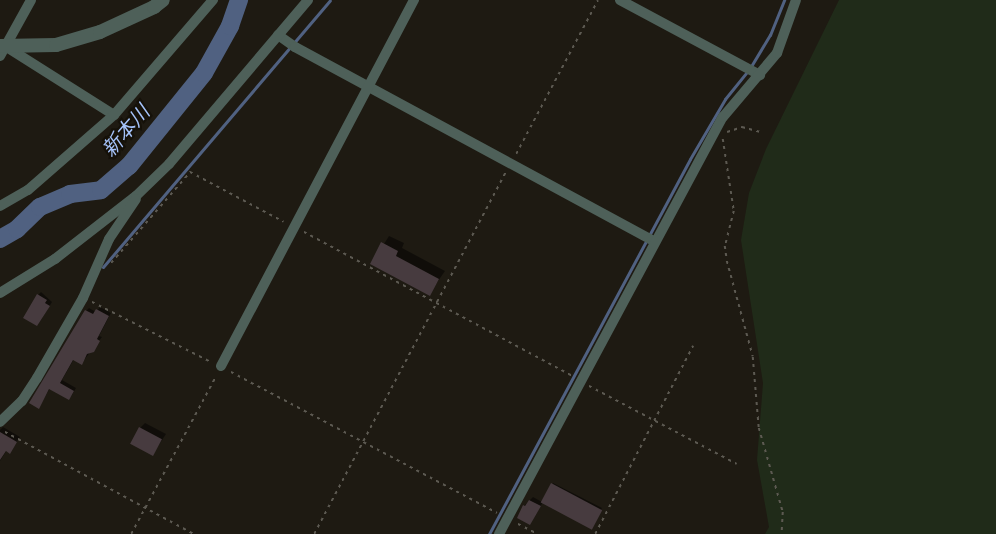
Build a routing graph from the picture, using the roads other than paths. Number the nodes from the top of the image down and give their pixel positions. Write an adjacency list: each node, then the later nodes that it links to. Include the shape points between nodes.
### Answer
1 (31, 0): 9 (street)
2 (162, 0): 9 (street, via 100,32 56,45)
3 (213, 0): 12 (street)
4 (308, 0): 8 (street)
5 (414, 0): 11 (street)
6 (620, 0): 10 (street)
7 (796, 0): 10 (street, via 777,53)
8 (278, 35): 11 (street); 13 (street, via 169,164)
9 (2, 49): 12 (street)
10 (760, 75): 15 (street, via 723,117)
11 (368, 87): 15 (street); 17 (street)
12 (114, 115): 14 (street, via 28,190)
13 (136, 196): 16 (street, via 55,259); 18 (street, via 108,239 83,298 22,401)
14 (0, 206)
15 (654, 241): 19 (street)
16 (0, 293)
17 (221, 366)
18 (0, 422)
19 (499, 534)

